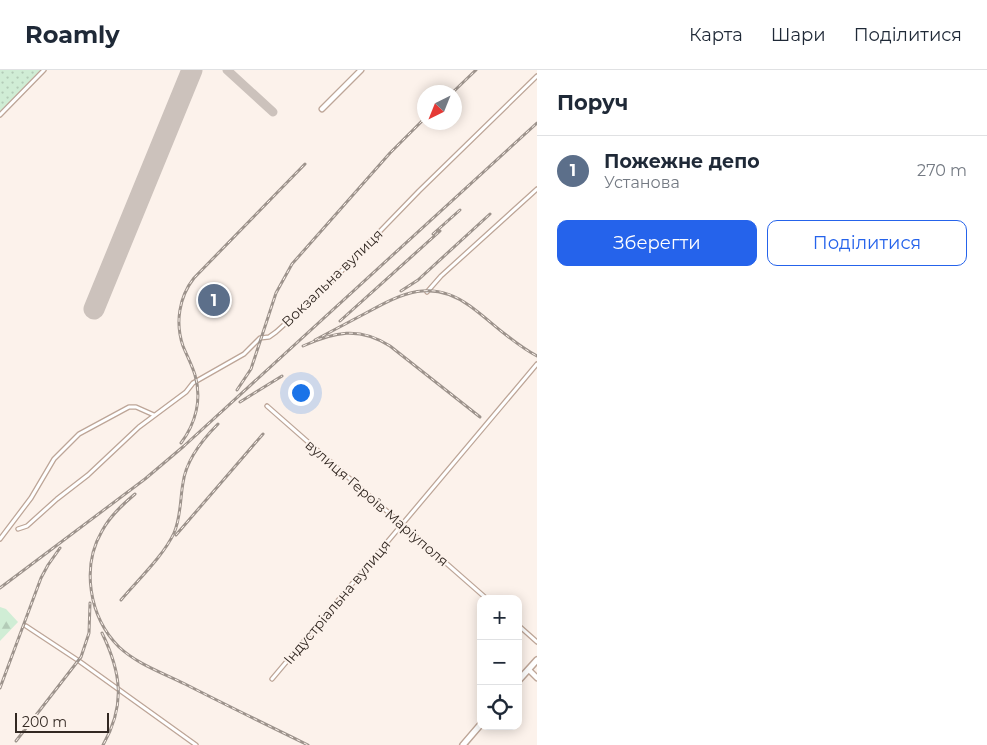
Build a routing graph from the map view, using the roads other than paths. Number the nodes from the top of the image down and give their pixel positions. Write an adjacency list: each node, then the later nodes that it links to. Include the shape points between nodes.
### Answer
1 (44, 70): 6 (street)
2 (360, 70): 5 (street)
3 (537, 76): 12 (street, Вокзальна вулиця, via 283,327 271,336 260,338 244,354 193,383)
4 (0, 108): 6 (street)
5 (322, 109)
6 (4, 111): 7 (street)
7 (0, 115)
8 (537, 189): 9 (street, via 441,276)
9 (428, 292)
10 (537, 364): 13 (street, Індустріальна вулиця)
11 (267, 406): 13 (street, вулиця Героїв Маріуполя)
12 (155, 416): 14 (street, Вокзальна вулиця, via 88,476 27,526); 15 (street, via 129,407 79,434 54,459 35,492)
13 (403, 525): 16 (street, вулиця Героїв Маріуполя); 24 (street, Індустріальна вулиця)
14 (18, 529)
15 (0, 539)
16 (482, 595)
17 (26, 626): 26 (street)
18 (522, 629): 19 (street)
19 (537, 642)
20 (537, 660): 21 (main road)
21 (528, 670): 22 (main road); 23 (street)
22 (522, 677)
23 (537, 678)
24 (272, 679)
25 (477, 729): 27 (main road)
26 (196, 745)
27 (463, 745)

